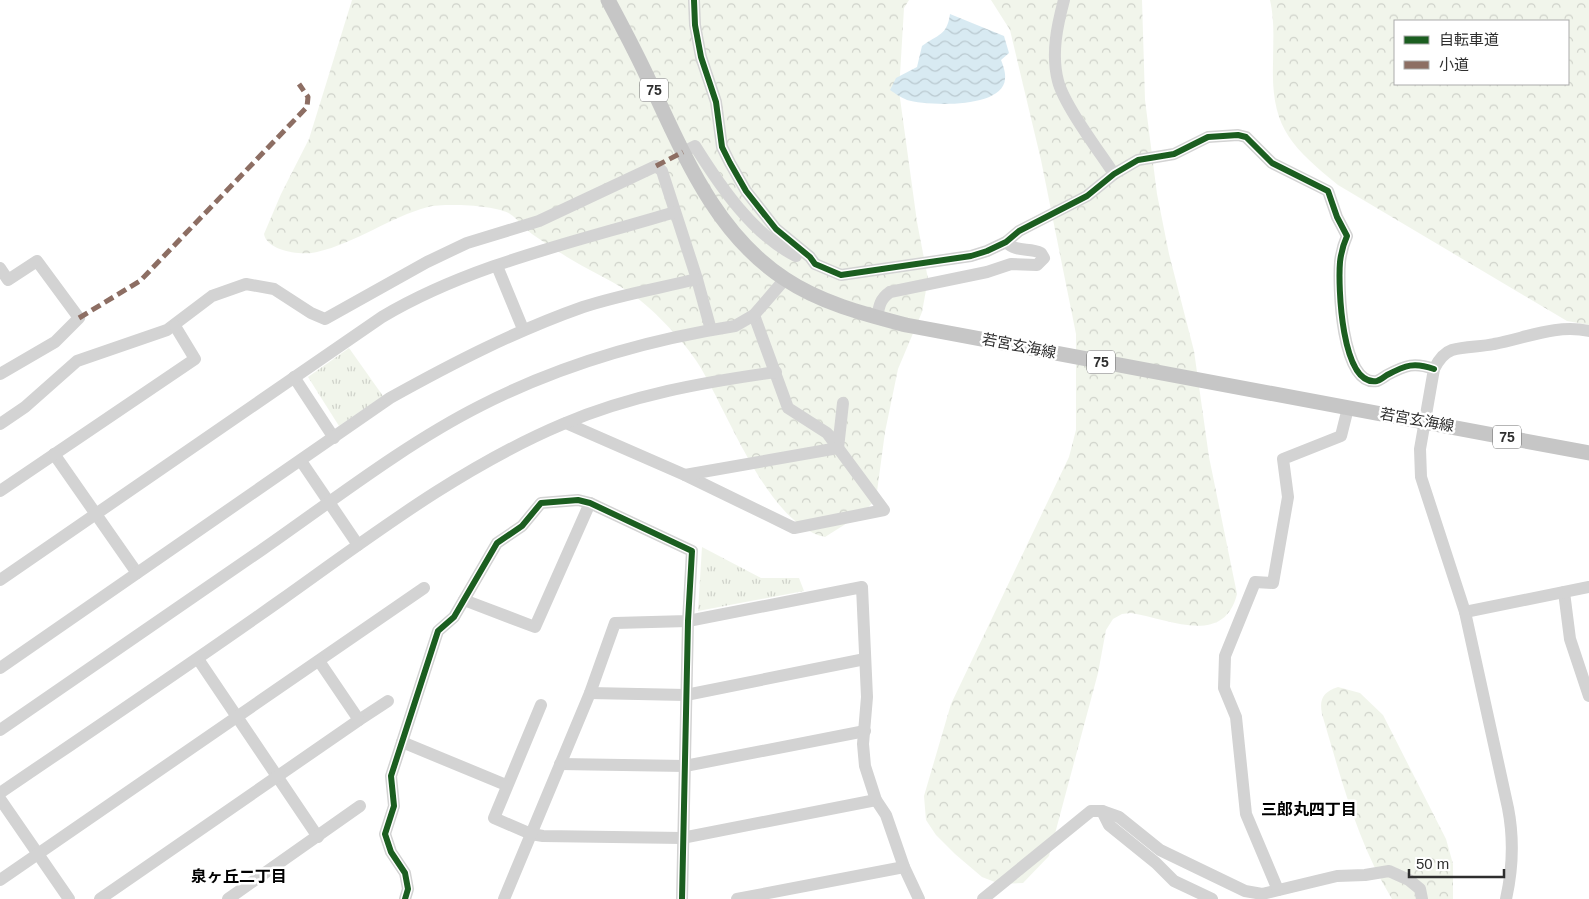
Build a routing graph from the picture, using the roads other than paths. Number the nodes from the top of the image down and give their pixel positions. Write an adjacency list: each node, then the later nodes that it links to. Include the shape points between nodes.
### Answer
1 (608, 0): 4 (main road, 若宮玄海線 / 75)
2 (694, 0): 8 (street, via 701,57 716,102 722,147 758,208)
3 (1064, 0): 5 (street, via 1056,27 1058,82)
4 (683, 152): 8 (street, via 695,146 739,208 792,254); 12 (main road, 若宮玄海線 / 75, via 701,188 721,217 742,241)
5 (1114, 174): 7 (street, via 1087,196 1019,231); 19 (street, via 1138,160 1174,154 1208,137 1246,138 1272,163 1328,191 1336,217 1347,236 1340,262 1340,299 1343,330 1356,370 1366,379 1377,381 1410,365)
6 (675, 212): 9 (street); 11 (street); 15 (street, via 662,171 656,166 539,221 459,247 325,319 274,289 246,284 212,296)
7 (1006, 242): 8 (street, via 971,256 842,275); 14 (street, via 1020,250 1041,253 1044,258 1037,265 1011,264 890,292 880,303)
8 (814, 264)
9 (497, 266): 16 (street); 22 (street, via 418,295)
10 (0, 268): 21 (street, via 8,280 37,261 79,318 55,342)
11 (698, 279): 16 (street, via 585,306); 17 (street)
12 (785, 279): 13 (street); 14 (main road, 若宮玄海線 / 75, via 820,298)
13 (754, 315): 17 (street, via 735,326); 20 (street)
14 (877, 318): 24 (main road, 若宮玄海線 / 75)
15 (175, 326): 27 (street, via 77,361 25,407); 31 (street, via 196,359)
16 (523, 330): 28 (street, via 390,398)
17 (711, 330): 35 (street, via 594,358 500,396 418,443)
18 (1589, 331): 19 (street, via 1563,329 1451,350 1438,360)
19 (1434, 369): 25 (street)
20 (776, 372): 26 (street, via 656,393); 29 (street, via 788,408 827,433)
21 (0, 374)
22 (294, 377): 28 (street); 37 (street)
23 (843, 403): 29 (street)
24 (1348, 408): 25 (main road, 若宮玄海線 / 75); 76 (street, via 1341,436 1283,458 1288,497 1273,583 1255,582 1225,656 1224,688 1236,717 1246,814)
25 (1425, 421): 30 (main road, 若宮玄海線 / 75); 45 (street, via 1420,449 1421,477)
26 (566, 423): 33 (street); 38 (street, via 487,461)
27 (0, 424)
28 (334, 438): 32 (street)
29 (838, 448): 33 (street); 33 (street, via 884,510 794,528)
30 (1589, 452)
31 (54, 454): 34 (street); 37 (street)
32 (301, 461): 35 (street); 39 (street)
33 (685, 475)
34 (0, 492)
35 (329, 503): 38 (street); 58 (street)
36 (590, 503): 44 (street, via 578,500 541,503 522,526 497,543); 44 (street, via 535,627); 46 (street, via 692,551)
37 (96, 514): 39 (street); 40 (street)
38 (358, 545): 47 (street)
39 (137, 572): 50 (street)
40 (0, 580)
41 (1589, 587): 43 (street)
42 (424, 588): 49 (street)
43 (1564, 592): 45 (street); 53 (street, via 1570,639)
44 (464, 600): 60 (street, via 454,617 438,631)
45 (1465, 612): 88 (street, via 1512,830)
46 (688, 621): 48 (street, via 862,587); 51 (street, via 616,623); 52 (street)
47 (198, 659): 56 (street); 65 (street)
48 (864, 660): 52 (street); 59 (street)
49 (318, 661): 56 (street); 57 (street)
50 (0, 668)
51 (590, 693): 52 (street); 61 (street)
52 (686, 695): 62 (street)
53 (1589, 696)
54 (388, 700): 57 (street)
55 (541, 705): 64 (street)
56 (235, 717): 63 (street); 73 (street)
57 (359, 720): 63 (street)
58 (0, 730)
59 (865, 731): 62 (street); 67 (street, via 865,766)
60 (402, 742): 64 (street); 80 (street, via 391,776 394,806 385,834 391,852 405,873 408,889)
61 (560, 764): 62 (street); 70 (street)
62 (685, 766): 72 (street)
63 (277, 777): 71 (street); 78 (street)
64 (506, 785): 70 (street, via 494,818)
65 (0, 793)
66 (0, 799): 73 (street)
67 (876, 800): 72 (street); 74 (street, via 886,815)
68 (360, 806): 71 (street)
69 (1102, 811): 76 (street, via 1119,816 1160,850 1245,891 1262,894); 85 (street, via 1091,811); 86 (street, via 1109,825 1174,881)
70 (531, 834): 72 (street); 81 (street)
71 (318, 837): 79 (street)
72 (682, 838): 82 (street)
73 (38, 854): 75 (street); 77 (street)
74 (904, 867): 83 (street); 84 (street)
75 (0, 880)
76 (1278, 890): 87 (street, via 1337,876 1389,871 1420,889)
77 (69, 899)
78 (100, 899)
79 (228, 899)
80 (405, 899)
81 (504, 899)
82 (682, 899)
83 (737, 899)
84 (919, 899)
85 (983, 899)
86 (1212, 899)
87 (1422, 899)
88 (1506, 899)

